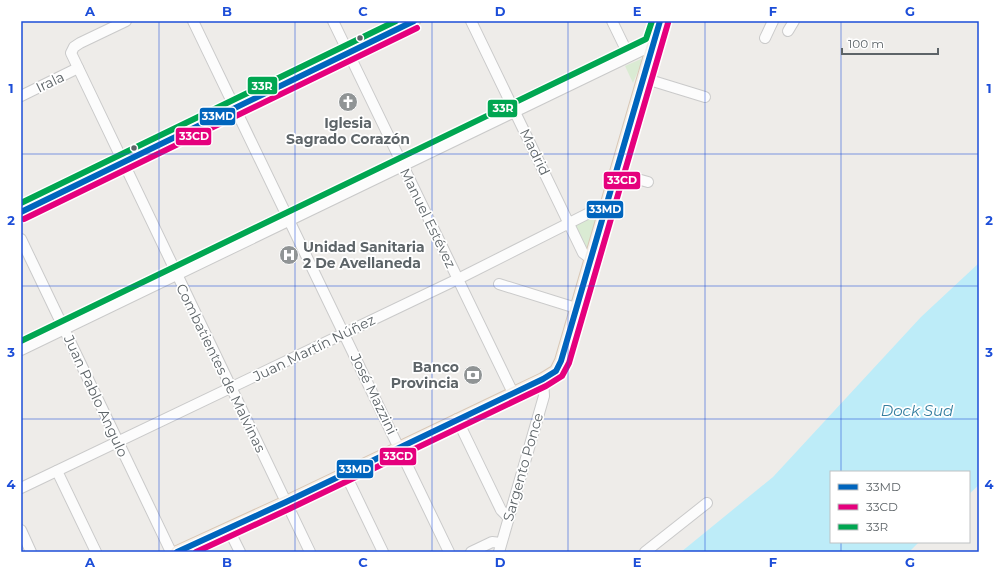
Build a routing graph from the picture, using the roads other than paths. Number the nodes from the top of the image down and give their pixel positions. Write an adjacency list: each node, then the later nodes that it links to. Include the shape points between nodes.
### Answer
1 (126, 21): 13 (street, Irala, via 80,43)
2 (193, 21): 20 (street, José Mazzini)
3 (333, 21): 14 (street, Manuel Estévez)
4 (414, 21): 14 (main road)
5 (471, 21): 21 (street, Madrid)
6 (612, 21): 15 (street)
7 (660, 21): 12 (main road)
8 (773, 21): 11 (street)
9 (794, 21): 10 (street)
10 (788, 31)
11 (765, 38)
12 (653, 45): 15 (street); 17 (main road)
13 (71, 53): 16 (street, Combatientes de Malvinas)
14 (348, 53): 20 (main road); 23 (street, Manuel Estévez)
15 (629, 56): 21 (street)
16 (78, 68): 18 (street, Irala); 22 (street, Combatientes de Malvinas)
17 (643, 78): 19 (street); 24 (main road)
18 (21, 96)
19 (705, 97)
20 (235, 108): 22 (main road); 28 (street, José Mazzini)
21 (515, 111): 23 (street); 29 (street, Madrid)
22 (123, 162): 27 (main road); 32 (street, Combatientes de Malvinas)
23 (403, 166): 28 (street); 33 (street, Manuel Estévez)
24 (616, 173): 25 (street); 26 (main road)
25 (648, 182)
26 (606, 209): 29 (street, Juan Martín Núñez, via 597,209); 31 (main road)
27 (21, 212)
28 (290, 220): 32 (street); 37 (street, José Mazzini)
29 (569, 224): 31 (street, Madrid, via 583,253); 33 (street, Juan Martín Núñez)
30 (21, 239): 36 (street, Juan Pablo Angulo)
31 (591, 259): 35 (main road)
32 (177, 276): 36 (street); 40 (street, Combatientes de Malvinas)
33 (458, 279): 37 (street, Juan Martín Núñez); 41 (street, Manuel Estévez)
34 (499, 284): 35 (street)
35 (576, 308): 39 (main road, via 561,361 556,370)
36 (64, 329): 38 (street); 43 (street, Juan Pablo Angulo)
37 (345, 334): 40 (street, Juan Martín Núñez); 44 (street, José Mazzini)
38 (21, 350)
39 (542, 379): 41 (main road); 50 (street, Sargento Ponce, via 544,396)
40 (230, 388): 43 (street, Juan Martín Núñez); 48 (street, Combatientes de Malvinas)
41 (513, 393): 42 (main road)
42 (457, 419): 44 (main road); 50 (street, via 501,510)
43 (118, 442): 45 (street, Juan Martín Núñez); 56 (street, Juan Pablo Angulo)
44 (399, 447): 46 (main road); 61 (street, José Mazzini)
45 (57, 471): 47 (street, Juan Martín Núñez); 55 (street)
46 (345, 473): 48 (main road); 60 (street)
47 (21, 488)
48 (286, 502): 51 (main road); 59 (street, Combatientes de Malvinas)
49 (707, 503): 63 (street)
50 (509, 518): 53 (street, Sargento Ponce)
51 (228, 528): 57 (main road); 58 (street)
52 (21, 530): 54 (street)
53 (500, 548): 62 (street, via 492,542)
54 (31, 552)
55 (96, 552)
56 (171, 552)
57 (177, 552)
58 (240, 552)
59 (310, 552)
60 (384, 552)
61 (449, 552)
62 (471, 552)
63 (645, 552)

